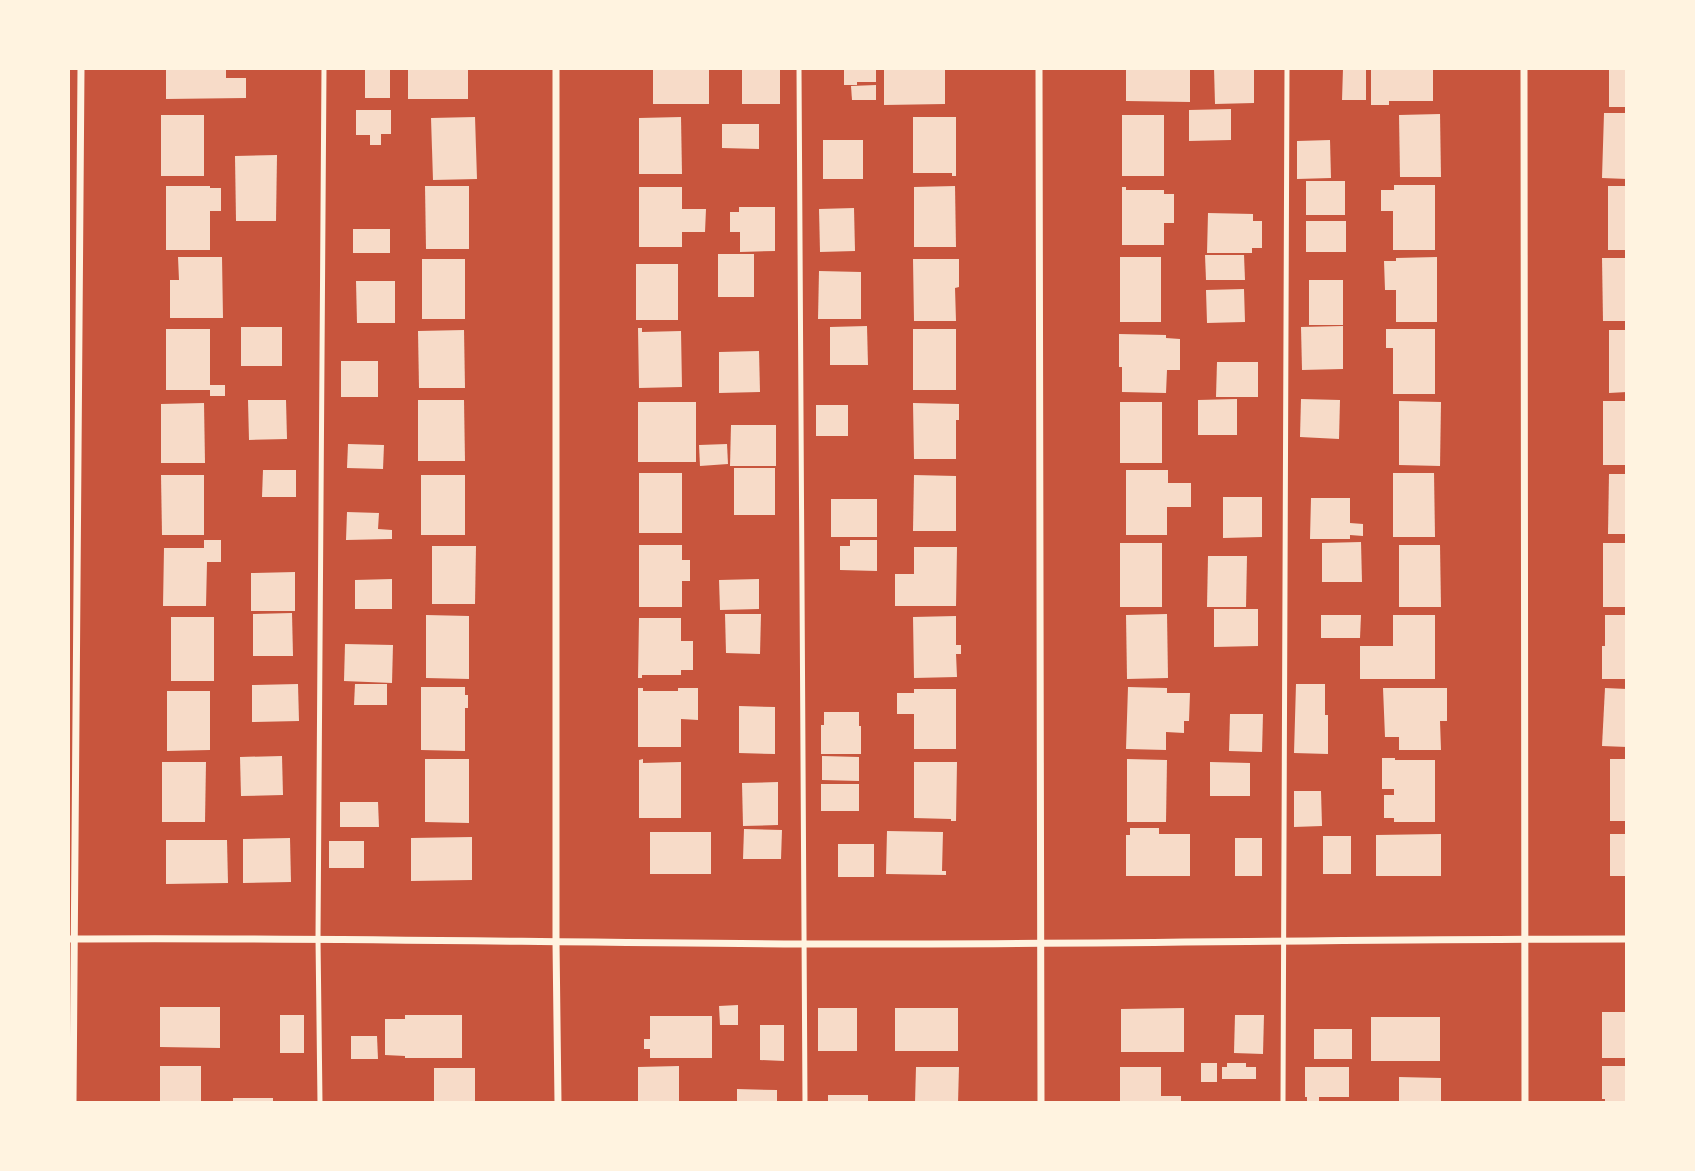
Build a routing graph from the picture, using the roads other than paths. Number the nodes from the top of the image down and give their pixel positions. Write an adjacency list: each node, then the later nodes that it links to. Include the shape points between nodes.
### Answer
1 (81, 68): 9 (street)
2 (324, 68): 8 (lane)
3 (556, 68): 12 (street)
4 (799, 68): 14 (lane)
5 (1039, 68): 15 (street)
6 (1287, 68): 13 (lane)
7 (1524, 68): 10 (street)
8 (318, 938): 9 (street); 12 (street); 17 (lane)
9 (71, 939): 16 (street)
10 (1524, 939): 11 (street); 13 (street); 22 (street)
11 (1627, 939)
12 (556, 942): 14 (street); 18 (street)
13 (1283, 942): 15 (street); 21 (lane)
14 (803, 944): 15 (street); 19 (lane)
15 (1040, 944): 20 (street)
16 (73, 1103)
17 (320, 1103)
18 (558, 1103)
19 (805, 1103)
20 (1041, 1103)
21 (1283, 1103)
22 (1524, 1103)

